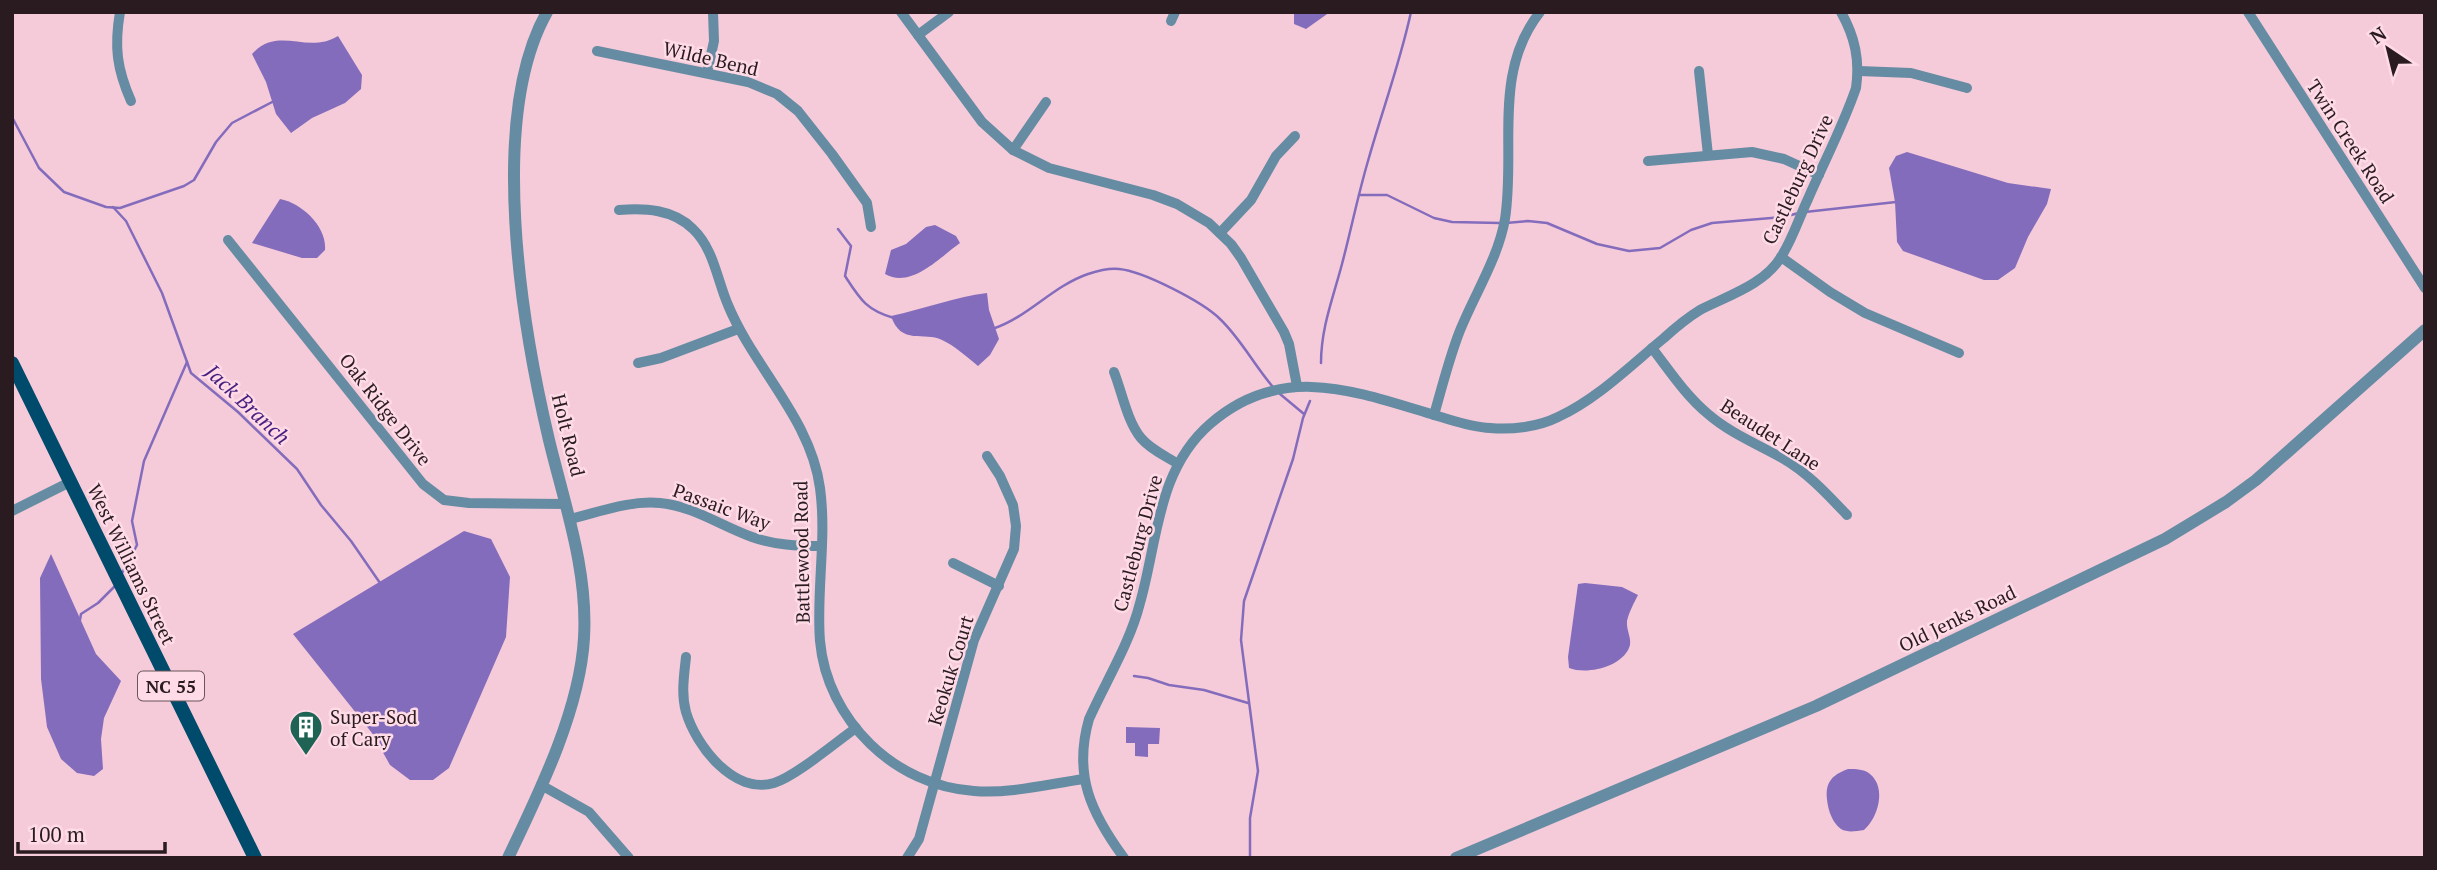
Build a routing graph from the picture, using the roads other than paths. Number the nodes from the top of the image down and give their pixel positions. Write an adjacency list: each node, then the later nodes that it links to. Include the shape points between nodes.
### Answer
1 (120, 12): 15 (street, via 116,57)
2 (547, 12): 40 (street, Holt Road, via 531,48 520,97 514,194 539,399)
3 (713, 12): 13 (street, via 714,41)
4 (901, 12): 9 (street)
5 (949, 12): 9 (street)
6 (1540, 12): 36 (street, via 1526,33 1512,71 1502,230 1459,333)
7 (1841, 12): 12 (street, Castleburg Drive, via 1852,34)
8 (2248, 12): 27 (street, Twin Creek Road)
9 (918, 35): 18 (street, via 982,122)
10 (597, 51): 13 (street, Wilde Bend)
11 (1699, 71): 19 (street)
12 (1859, 71): 14 (street, via 1911,73); 21 (street, Castleburg Drive, via 1850,107)
13 (707, 74): 23 (street, Wilde Bend, via 764,88 798,111 867,203)
14 (1967, 88)
15 (131, 101)
16 (1046, 102): 18 (street)
17 (1295, 136): 24 (street, via 1276,156 1251,200)
18 (1013, 149): 24 (street, via 1049,168 1177,204)
19 (1708, 155): 20 (street); 21 (street, via 1752,152 1784,159)
20 (1648, 161)
21 (1819, 175): 26 (street, Castleburg Drive)
22 (619, 210): 28 (street, Battlewood Road, via 659,211 691,227 709,251)
23 (871, 227)
24 (1220, 233): 35 (street, via 1241,258 1284,332)
25 (228, 240): 40 (street, Oak Ridge Drive, via 422,484 444,500)
26 (1781, 257): 30 (street, Castleburg Drive, via 1755,282 1698,312); 31 (street, via 1865,313)
27 (2425, 288)
28 (738, 329): 33 (street); 44 (street, Battlewood Road, via 813,457 821,491)
29 (2425, 330): 57 (street, Old Jenks Road, via 2256,480 2165,539 1816,706)
30 (1652, 348): 36 (street, Castleburg Drive, via 1587,401 1555,419 1516,428 1490,428); 42 (street, Beaudet Lane, via 1708,415 1797,467)
31 (1959, 353)
32 (12, 363): 39 (main road, West Williams Street / NC 55)
33 (638, 363)
34 (1114, 372): 38 (street, via 1141,438)
35 (1297, 386): 36 (street, Castleburg Drive, via 1350,391); 38 (street, Castleburg Drive, via 1253,398 1224,413 1200,434)
36 (1434, 415)
37 (987, 456): 46 (street, Keokuk Court, via 1010,496 1016,526 1014,549)
38 (1178, 464): 49 (street, Castleburg Drive, via 1164,496 1133,625 1089,719 1083,748)
39 (70, 482): 41 (street); 52 (main road, West Williams Street / NC 55)
40 (566, 504): 43 (street, Holt Road)
41 (12, 511)
42 (1847, 515)
43 (570, 519): 44 (street, Passaic Way, via 626,505 659,503 684,508 769,543); 51 (street, Holt Road, via 584,600 581,665 573,701)
44 (821, 546): 48 (street, Battlewood Road, via 823,661 838,701)
45 (953, 564): 46 (street)
46 (999, 586): 50 (street, Keokuk Court, via 970,653)
47 (686, 657): 48 (street, via 684,697 690,723 720,765 743,783 763,786 786,778)
48 (856, 728): 50 (street, Battlewood Road, via 895,765)
49 (1084, 779): 50 (street, Battlewood Road, via 999,791); 56 (street, Castleburg Drive, via 1098,821)
50 (934, 784): 55 (street, Keokuk Court, via 919,839)
51 (541, 785): 53 (street, Holt Road); 54 (street, via 589,812)
52 (255, 858)
53 (508, 858)
54 (629, 858)
55 (907, 858)
56 (1124, 858)
57 (1456, 858)

